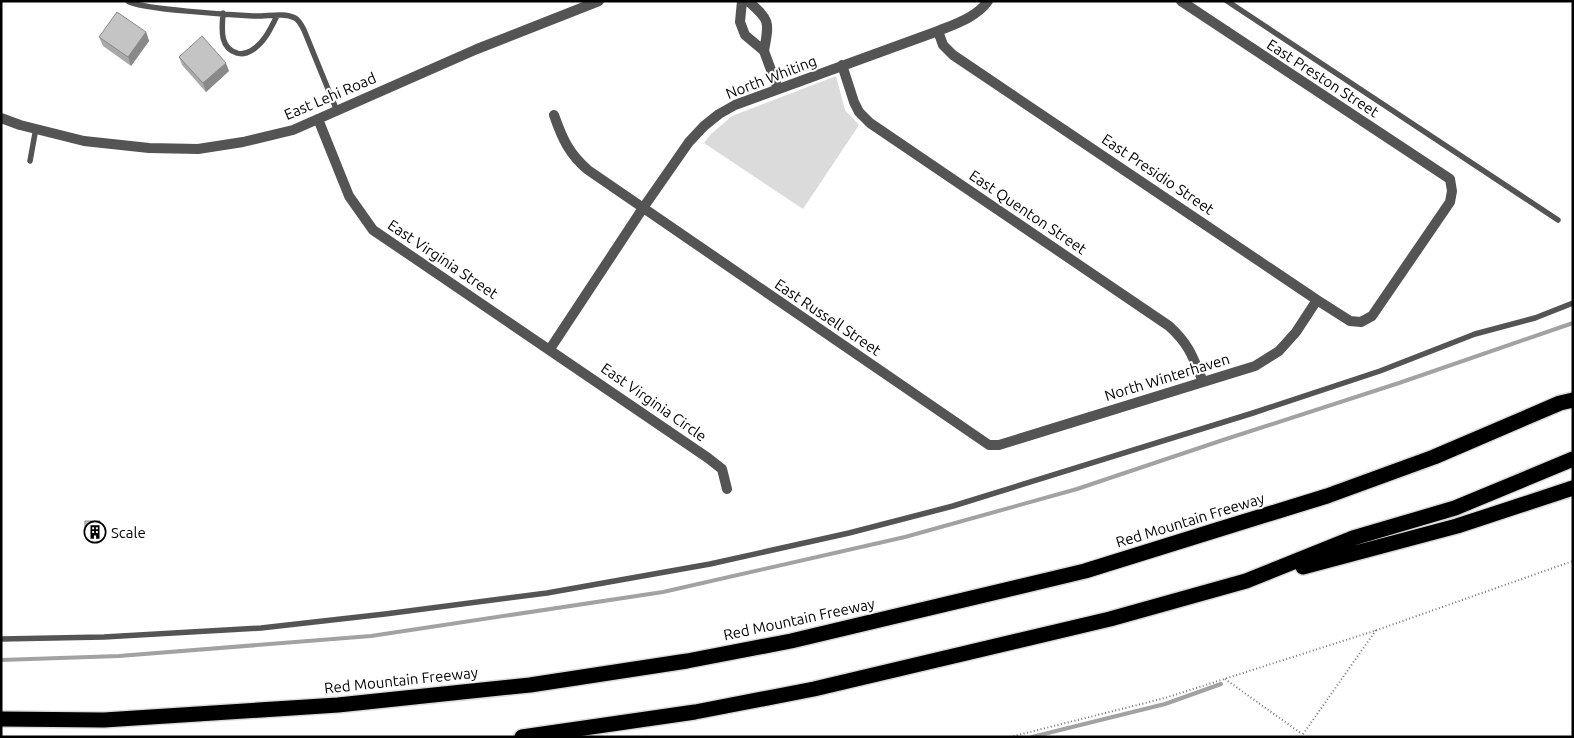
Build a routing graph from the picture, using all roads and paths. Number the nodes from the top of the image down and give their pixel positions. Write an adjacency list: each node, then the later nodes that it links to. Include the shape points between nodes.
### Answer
1 (128, 1): 9 (lane)
2 (599, 1): 8 (street, East Lehi Road)
3 (742, 1): 12 (street, via 740,22 745,35)
4 (748, 1): 12 (street, via 764,14 768,29)
5 (988, 1): 11 (street, North Whiting, via 967,19)
6 (1181, 1): 25 (street, East Preston Street, via 1450,179 1450,202)
7 (1227, 1): 22 (lane)
8 (574, 6): 15 (street, East Lehi Road)
9 (223, 13): 10 (lane); 10 (lane, via 225,46 240,54 255,48 265,38)
10 (277, 16): 15 (lane, via 296,19 304,30)
11 (938, 31): 13 (street, North Whiting); 23 (street, East Presidio Street, via 943,45 953,54)
12 (764, 51): 14 (street)
13 (842, 65): 14 (street, North Whiting); 27 (street, East Quenton Street, via 854,102 870,123 1169,326 1192,354)
14 (778, 89): 21 (street, North Whiting, via 735,105 704,126)
15 (337, 111): 18 (street, East Lehi Road)
16 (554, 115): 21 (street, East Russell Street, via 563,140 576,160)
17 (1, 118): 19 (street, East Lehi Road)
18 (318, 119): 19 (street, East Lehi Road, via 293,130 198,149 84,141); 26 (street, East Virginia Street, via 350,196 373,230)
19 (36, 128): 20 (lane)
20 (30, 161)
21 (643, 208): 26 (street, North Whiting); 29 (street, East Russell Street, via 988,445)
22 (1558, 220)
23 (1318, 300): 25 (street, East Presidio Street, via 1350,321 1361,322); 27 (street, North Winterhaven, via 1279,351 1255,366)
24 (1573, 303): 36 (lane, via 1535,318 1475,334 1380,371 1253,413 972,500 894,522 710,564 547,593 271,627 104,637)
25 (1372, 316)
26 (550, 349): 32 (street, East Virginia Circle, via 722,469)
27 (1203, 382): 29 (street, North Winterhaven)
28 (1568, 400): 38 (highway, Red Mountain Freeway, via 1434,458 1220,530 1085,571 791,641 530,685 338,705 104,720)
29 (999, 445)
30 (1573, 459): 34 (highway, via 1455,508 1353,538)
31 (1573, 488): 34 (highway, via 1457,526)
32 (727, 489)
33 (1573, 561): 35 (path)
34 (1246, 582): 40 (highway, via 1110,619 814,689 695,712)
35 (1376, 630): 37 (path); 39 (path)
36 (1, 639)
37 (1224, 679): 39 (path); 41 (path, via 1165,698)
38 (1, 719)
39 (1302, 736)
40 (522, 737)
41 (1010, 737)

